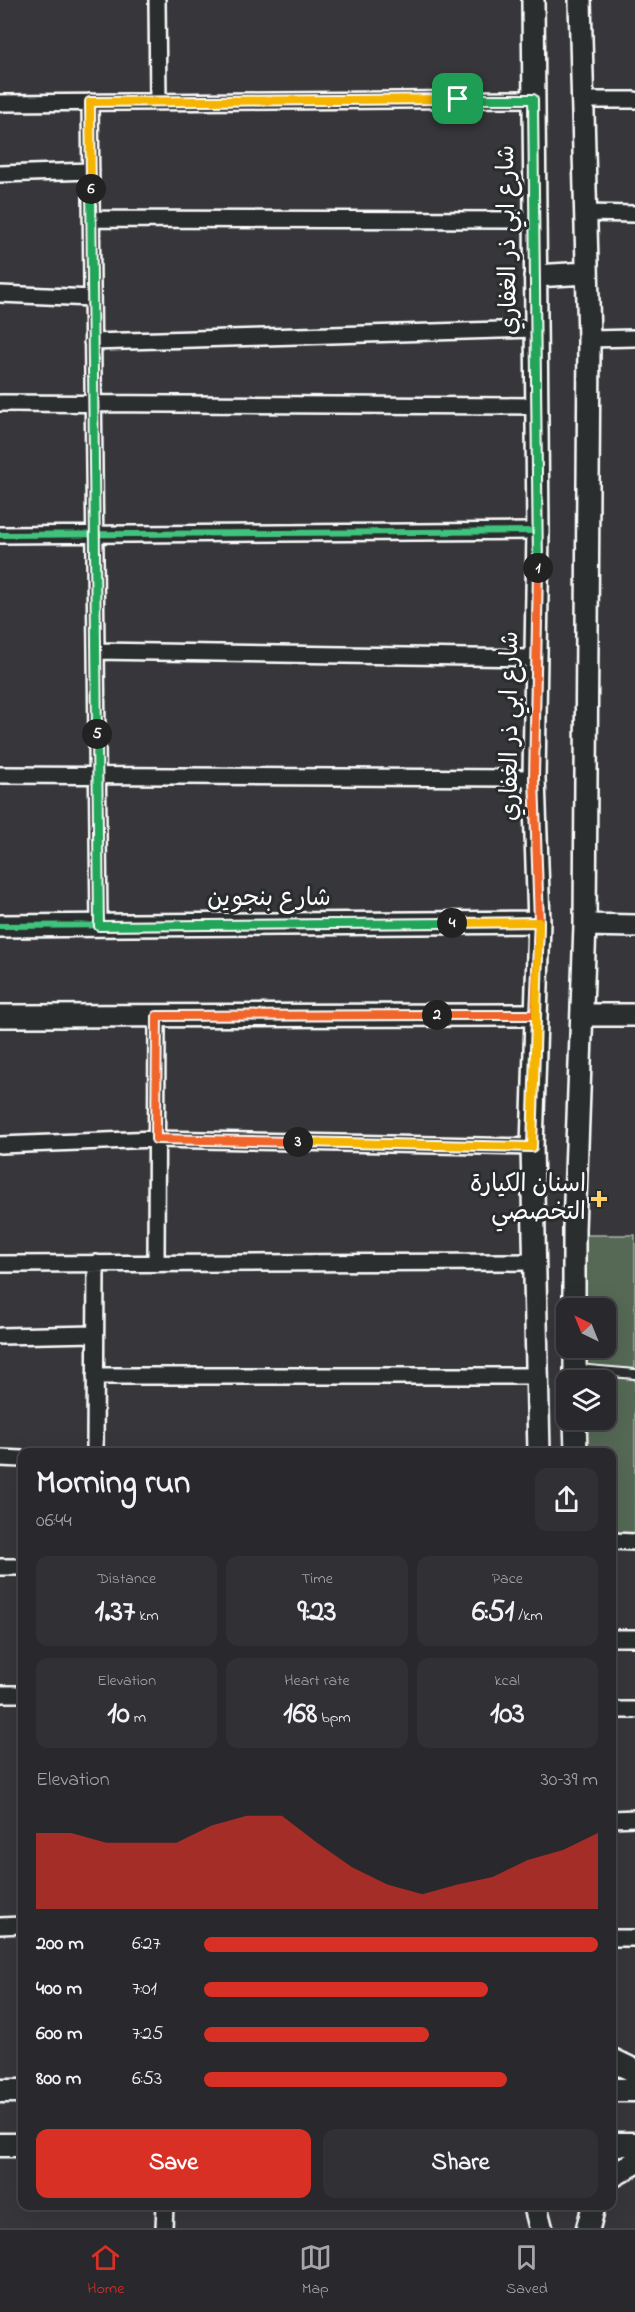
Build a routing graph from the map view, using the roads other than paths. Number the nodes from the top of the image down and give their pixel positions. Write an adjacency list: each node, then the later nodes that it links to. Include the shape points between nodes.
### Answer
1 (157, 0): 8 (street)
2 (533, 0): 4 (main road, شارع ابي ذر الغفاري)
3 (580, 0): 5 (main road)
4 (533, 99): 8 (street); 15 (main road, شارع ابي ذر الغفاري)
5 (583, 100): 6 (street); 12 (main road)
6 (635, 100)
7 (90, 102): 8 (street); 9 (street); 10 (street)
8 (158, 102)
9 (0, 103)
10 (91, 171): 11 (street); 14 (street)
11 (0, 174)
12 (584, 213): 13 (street); 16 (main road)
13 (635, 214)
14 (91, 219): 15 (street); 19 (street)
15 (534, 220): 17 (main road, شارع ابي ذر الغفاري)
16 (587, 273): 17 (main road); 22 (main road)
17 (535, 276): 20 (main road, شارع ابي ذر الغفاري)
18 (0, 294): 19 (street)
19 (92, 298): 23 (street)
20 (536, 329): 23 (street); 26 (main road, شارع ابي ذر الغفاري)
21 (635, 338): 22 (street)
22 (589, 339): 36 (main road)
23 (92, 342): 25 (street)
24 (0, 404): 25 (street)
25 (93, 404): 26 (street); 28 (street)
26 (537, 406): 27 (main road, شارع ابي ذر الغفاري)
27 (538, 531): 28 (street); 31 (main road, شارع ابي ذر الغفاري)
28 (94, 534): 29 (street); 30 (street)
29 (0, 535)
30 (96, 651): 31 (street); 33 (street)
31 (537, 658): 34 (main road, شارع ابي ذر الغفاري)
32 (0, 775): 33 (street)
33 (97, 775): 34 (street); 38 (street)
34 (534, 778): 35 (main road, شارع ابي ذر الغفاري)
35 (539, 922): 38 (main road, شارع بنجوين); 41 (main road, شارع ابي ذر الغفاري)
36 (585, 925): 39 (main road); 40 (main road)
37 (0, 926): 38 (main road, شارع بنجوين)
38 (99, 926)
39 (635, 926)
40 (583, 1014): 42 (main road); 52 (main road)
41 (535, 1015): 44 (main road); 47 (main road, شارع ابي ذر الغفاري)
42 (635, 1015)
43 (0, 1016): 44 (main road)
44 (157, 1016): 45 (street)
45 (156, 1139): 46 (street); 47 (street); 50 (street)
46 (0, 1145)
47 (532, 1147): 48 (main road, شارع ابي ذر الغفاري)
48 (536, 1262): 50 (street); 58 (main road, شارع ابي ذر الغفاري)
49 (96, 1263): 50 (street); 51 (street); 53 (street)
50 (156, 1263)
51 (0, 1264)
52 (574, 1298)
53 (95, 1334): 54 (street); 57 (street)
54 (0, 1336)
55 (616, 1374): 56 (lane)
56 (635, 1374)
57 (95, 1376): 58 (street); 60 (street)
58 (537, 1376): 61 (main road, شارع ابي ذر الغفاري)
59 (575, 1430): 62 (main road)
60 (95, 1448)
61 (539, 1448)
62 (576, 1448)
63 (0, 1458): 64 (street)
64 (18, 1459)
65 (616, 1541): 66 (street)
66 (635, 1542)
67 (0, 1567): 68 (street)
68 (18, 1567)
69 (616, 1638): 70 (street)
70 (635, 1638)
71 (18, 1694): 72 (street)
72 (0, 1695)
73 (616, 1710): 74 (street)
74 (635, 1710)
75 (635, 1818): 76 (street)
76 (616, 1819)
77 (18, 1925): 78 (street)
78 (0, 1926)
79 (616, 1938): 80 (street)
80 (635, 1938)
81 (616, 2062): 82 (main road)
82 (635, 2071)
83 (616, 2090): 84 (main road)
84 (635, 2090)
85 (0, 2091): 86 (main road)
86 (18, 2091)
87 (616, 2144): 88 (main road)
88 (635, 2144)
89 (0, 2145): 90 (main road)
90 (18, 2145)
91 (635, 2163): 92 (main road)
92 (616, 2174)
93 (165, 2210): 98 (street)
94 (536, 2210): 99 (main road)
95 (542, 2210): 99 (main road)
96 (584, 2210): 100 (main road)
97 (592, 2210): 100 (main road)
98 (164, 2228)
99 (541, 2228)
100 (586, 2228)

